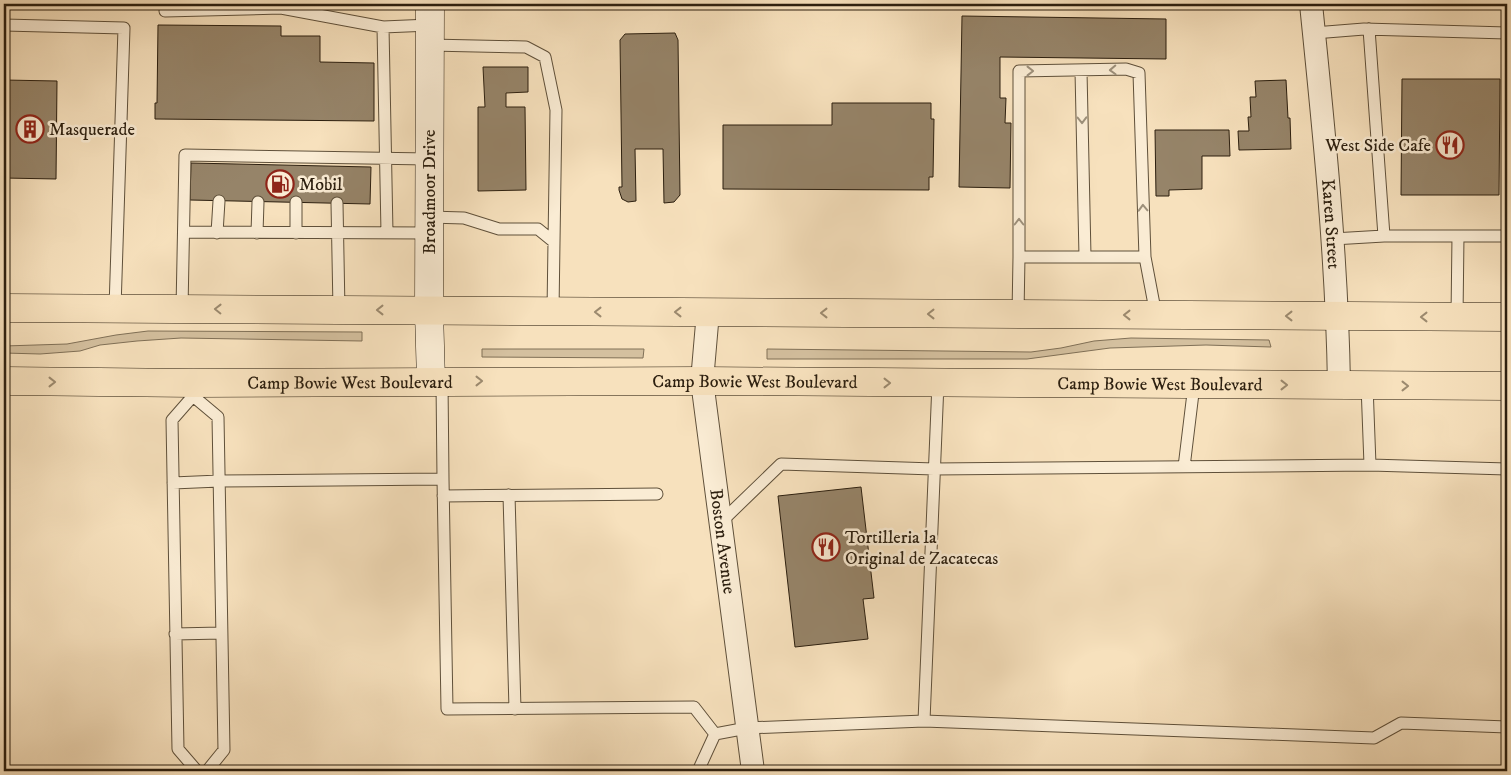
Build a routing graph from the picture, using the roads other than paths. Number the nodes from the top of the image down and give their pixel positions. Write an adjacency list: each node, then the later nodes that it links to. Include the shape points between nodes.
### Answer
1 (1311, 4): 7 (street, Karen Street)
2 (165, 12): 5 (lane, via 281,8)
3 (4, 25): 32 (lane, via 124,28)
4 (430, 25): 5 (lane); 11 (street, Broadmoor Drive); 27 (lane, via 526,47 546,57 556,110)
5 (383, 27): 10 (lane)
6 (1369, 29): 7 (lane); 8 (lane); 23 (lane)
7 (1314, 33): 26 (street, Karen Street)
8 (1507, 33)
9 (1081, 71): 28 (lane, one-way to 28); 29 (lane, one-way to 9, via 1019,71); 30 (lane, one-way to 9, via 1139,73 1126,69)
10 (385, 158): 11 (lane); 17 (lane, via 336,162 221,160 186,155); 22 (lane)
11 (429, 158): 16 (street, Broadmoor Drive)
12 (219, 201): 18 (lane)
13 (258, 202): 19 (lane)
14 (296, 202): 20 (lane)
15 (337, 204): 21 (lane)
16 (429, 225): 22 (lane); 27 (lane, via 464,218 499,228 538,229); 35 (street, Broadmoor Drive)
17 (184, 232): 18 (lane); 33 (lane)
18 (217, 233): 19 (lane)
19 (257, 233): 20 (lane)
20 (296, 233): 21 (lane)
21 (337, 233): 22 (lane); 34 (lane)
22 (387, 233)
23 (1384, 236): 24 (lane); 26 (lane)
24 (1458, 236): 25 (lane); 41 (lane)
25 (1507, 236)
26 (1333, 239): 40 (street, Karen Street)
27 (554, 242): 36 (lane)
28 (1085, 256): 29 (lane); 30 (lane)
29 (1019, 257): 38 (lane)
30 (1145, 257): 39 (lane)
31 (4, 308): 32 (main road)
32 (115, 308): 33 (main road)
33 (182, 309): 34 (main road, one-way to 33)
34 (339, 310): 35 (main road, one-way to 34)
35 (429, 311): 36 (main road); 44 (street, Broadmoor Drive)
36 (553, 312): 37 (main road, one-way to 36)
37 (708, 312): 38 (main road, one-way to 37); 45 (street, Boston Avenue)
38 (1018, 314): 39 (main road, one-way to 38)
39 (1156, 315): 40 (main road, one-way to 39)
40 (1338, 316): 41 (main road, one-way to 40); 48 (street, Karen Street)
41 (1457, 317): 42 (main road)
42 (1507, 317)
43 (4, 381): 51 (main road, Camp Bowie West Boulevard, one-way to 51)
44 (436, 381): 45 (main road, Camp Bowie West Boulevard, one-way to 45); 51 (main road, Camp Bowie West Boulevard); 56 (lane)
45 (702, 381): 46 (main road, Camp Bowie West Boulevard, one-way to 46); 62 (street, Boston Avenue)
46 (938, 383): 47 (main road, Camp Bowie West Boulevard); 54 (lane)
47 (1194, 385): 48 (main road, Camp Bowie West Boulevard, one-way to 48); 53 (lane)
48 (1339, 385): 49 (main road, Camp Bowie West Boulevard)
49 (1367, 385): 50 (main road, Camp Bowie West Boulevard, one-way to 50); 52 (lane)
50 (1507, 386)
51 (193, 390): 57 (lane, via 218,417); 58 (lane, via 172,420)
52 (1370, 465): 53 (lane); 55 (lane)
53 (1184, 467): 54 (lane)
54 (934, 469): 62 (lane, via 781,464); 66 (lane)
55 (1507, 469)
56 (443, 479): 57 (lane); 61 (lane)
57 (219, 481): 58 (lane); 63 (lane)
58 (173, 483): 64 (lane)
59 (657, 494): 60 (lane)
60 (509, 495): 61 (lane); 65 (lane)
61 (444, 496): 65 (lane, via 447,709)
62 (721, 522): 68 (street, Boston Avenue)
63 (221, 633): 64 (lane); 71 (lane, via 224,750)
64 (175, 634): 70 (lane, via 178,749)
65 (515, 709): 69 (lane, via 694,708)
66 (924, 721): 67 (lane, via 1374,738 1401,723); 68 (lane)
67 (1507, 727)
68 (747, 728): 69 (lane); 73 (street, Boston Avenue)
69 (715, 734): 72 (lane)
70 (197, 771)
71 (207, 771)
72 (698, 771)
73 (753, 771)

